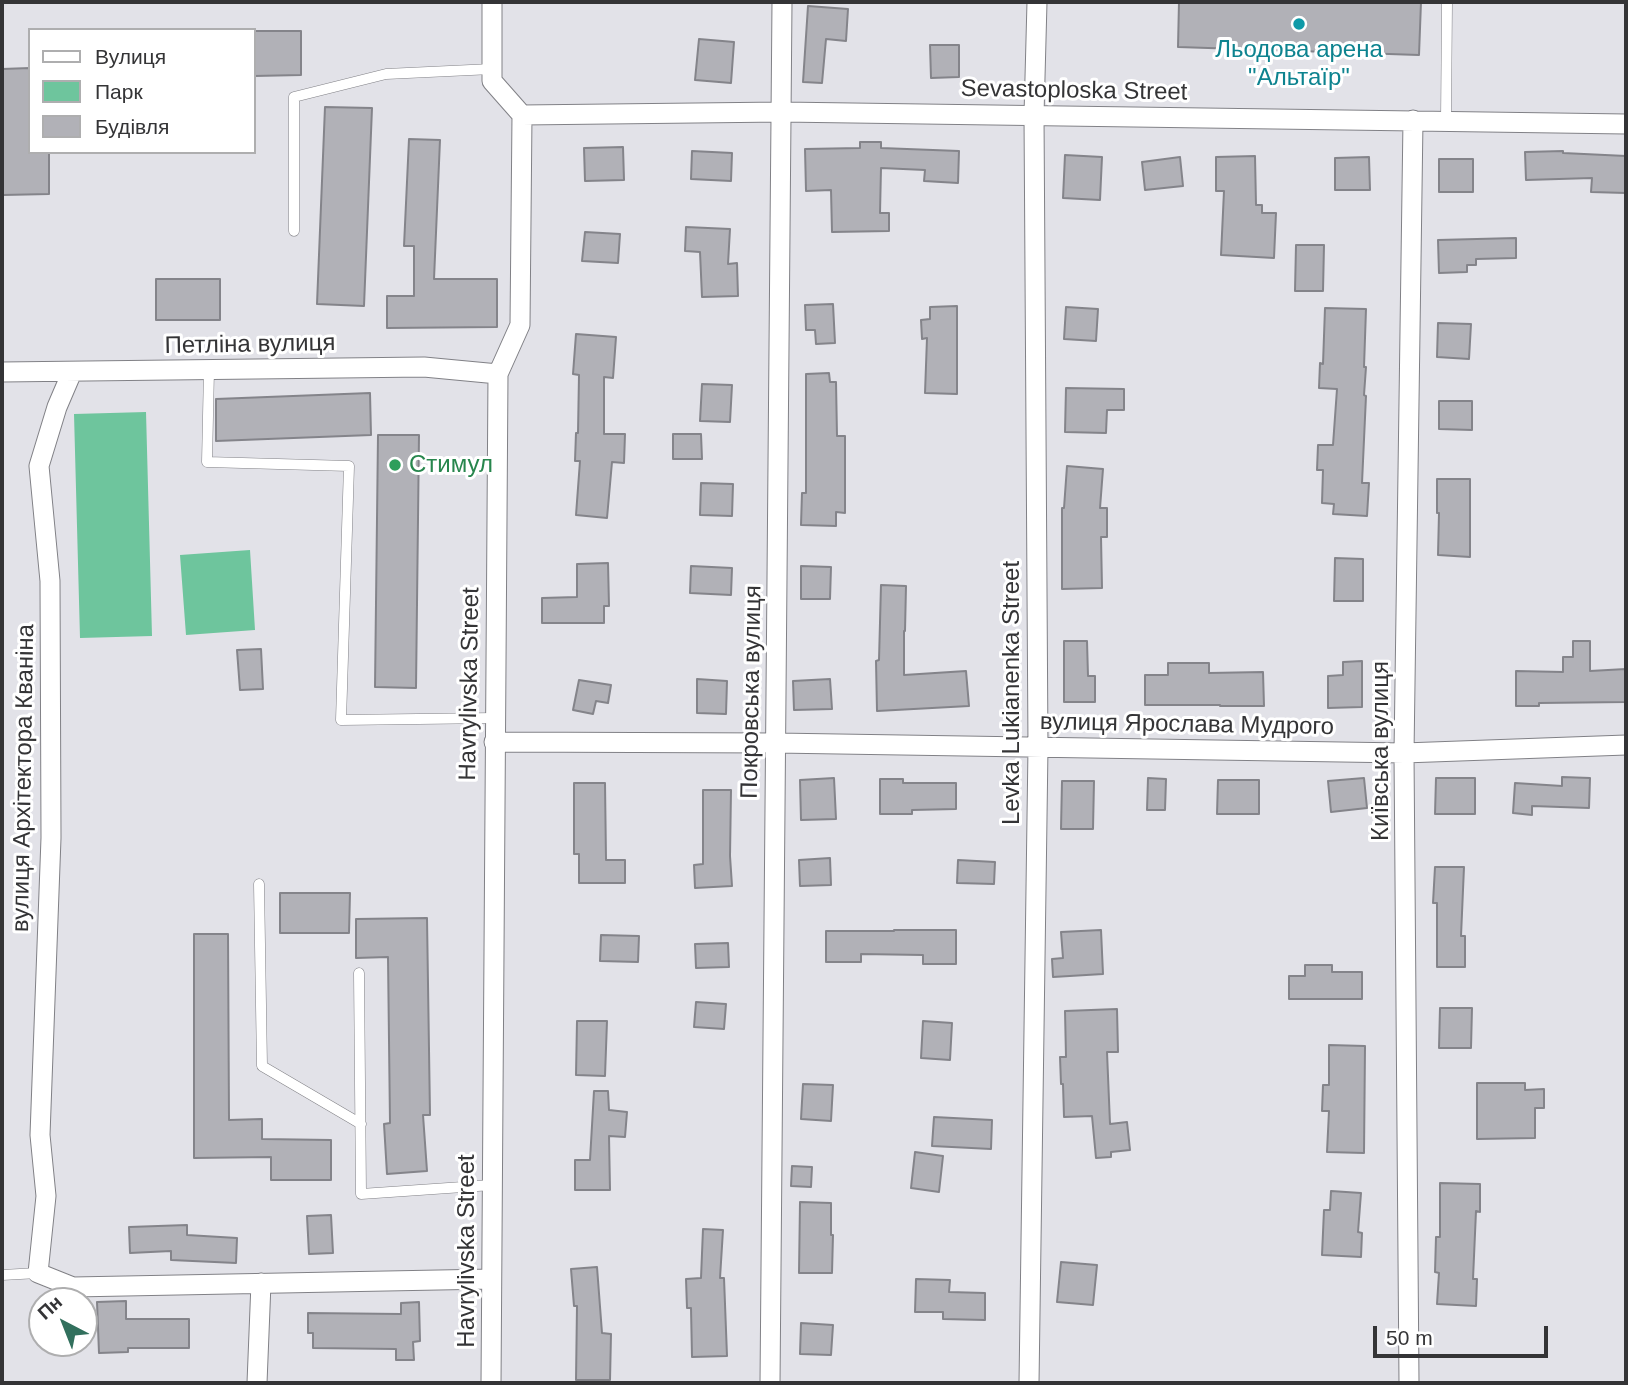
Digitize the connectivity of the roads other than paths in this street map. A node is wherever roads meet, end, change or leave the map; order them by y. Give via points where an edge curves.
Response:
1 (492, 2) edge
2 (782, 2) edge
3 (1037, 2) edge
4 (1447, 2) edge
5 (492, 69) junction
6 (782, 112) junction
7 (522, 115) junction
8 (1034, 115) junction
9 (1413, 120) junction
10 (1446, 121) junction
11 (1626, 124) edge
12 (293, 231) dead end
13 (209, 370) junction
14 (2, 372) edge
15 (72, 372) junction
16 (498, 374) junction
17 (495, 718) junction
18 (494, 742) junction
19 (776, 743) junction
20 (1626, 745) edge
21 (1038, 747) junction
22 (1404, 753) junction
23 (259, 884) dead end
24 (359, 973) dead end
25 (361, 1124) junction
26 (492, 1185) junction
27 (38, 1273) junction
28 (2, 1275) edge
29 (491, 1279) junction
30 (261, 1283) junction
31 (257, 1383) edge
32 (491, 1383) edge
33 (770, 1383) edge
34 (1029, 1383) edge
35 (1409, 1383) edge

1 - 5 street
2 - 6 street, Покровська вулиця
3 - 8 street, Levka Lukianenka Street
4 - 10 lane
5 - 7 street via 492,81
5 - 12 lane via 386,74 294,97
6 - 7 street, Sevastoploska Street
6 - 8 street, Sevastoploska Street
6 - 19 street, Покровська вулиця
7 - 16 street, Havrylivska Street via 520,325
8 - 9 street, Sevastoploska Street
8 - 21 street, Levka Lukianenka Street
9 - 10 street, Sevastoploska Street
9 - 22 street, Київська вулиця
10 - 11 street, Sevastoploska Street
13 - 15 street, Петліна вулиця
13 - 16 street, Петліна вулиця via 424,366
13 - 17 lane via 207,462 349,466 341,720
14 - 15 street, Петліна вулиця
15 - 27 street, вулиця Архітектора Кваніна via 39,466 50,581 51,838 40,1135 46,1196
16 - 17 street, Havrylivska Street
17 - 18 street, Havrylivska Street
18 - 19 street, вулиця Ярослава Мудрого
18 - 26 street, Havrylivska Street
19 - 21 street, вулиця Ярослава Мудрого
19 - 33 street, Покровська вулиця
20 - 22 street, вулиця Ярослава Мудрого
21 - 22 street, вулиця Ярослава Мудрого
21 - 34 street, Levka Lukianenka Street
22 - 35 street, Київська вулиця
23 - 25 lane via 262,1066
24 - 25 lane
25 - 26 lane via 361,1194
26 - 29 street, Havrylivska Street
27 - 28 lane
27 - 30 street via 73,1287
29 - 30 street
29 - 32 street, Havrylivska Street
30 - 31 street

